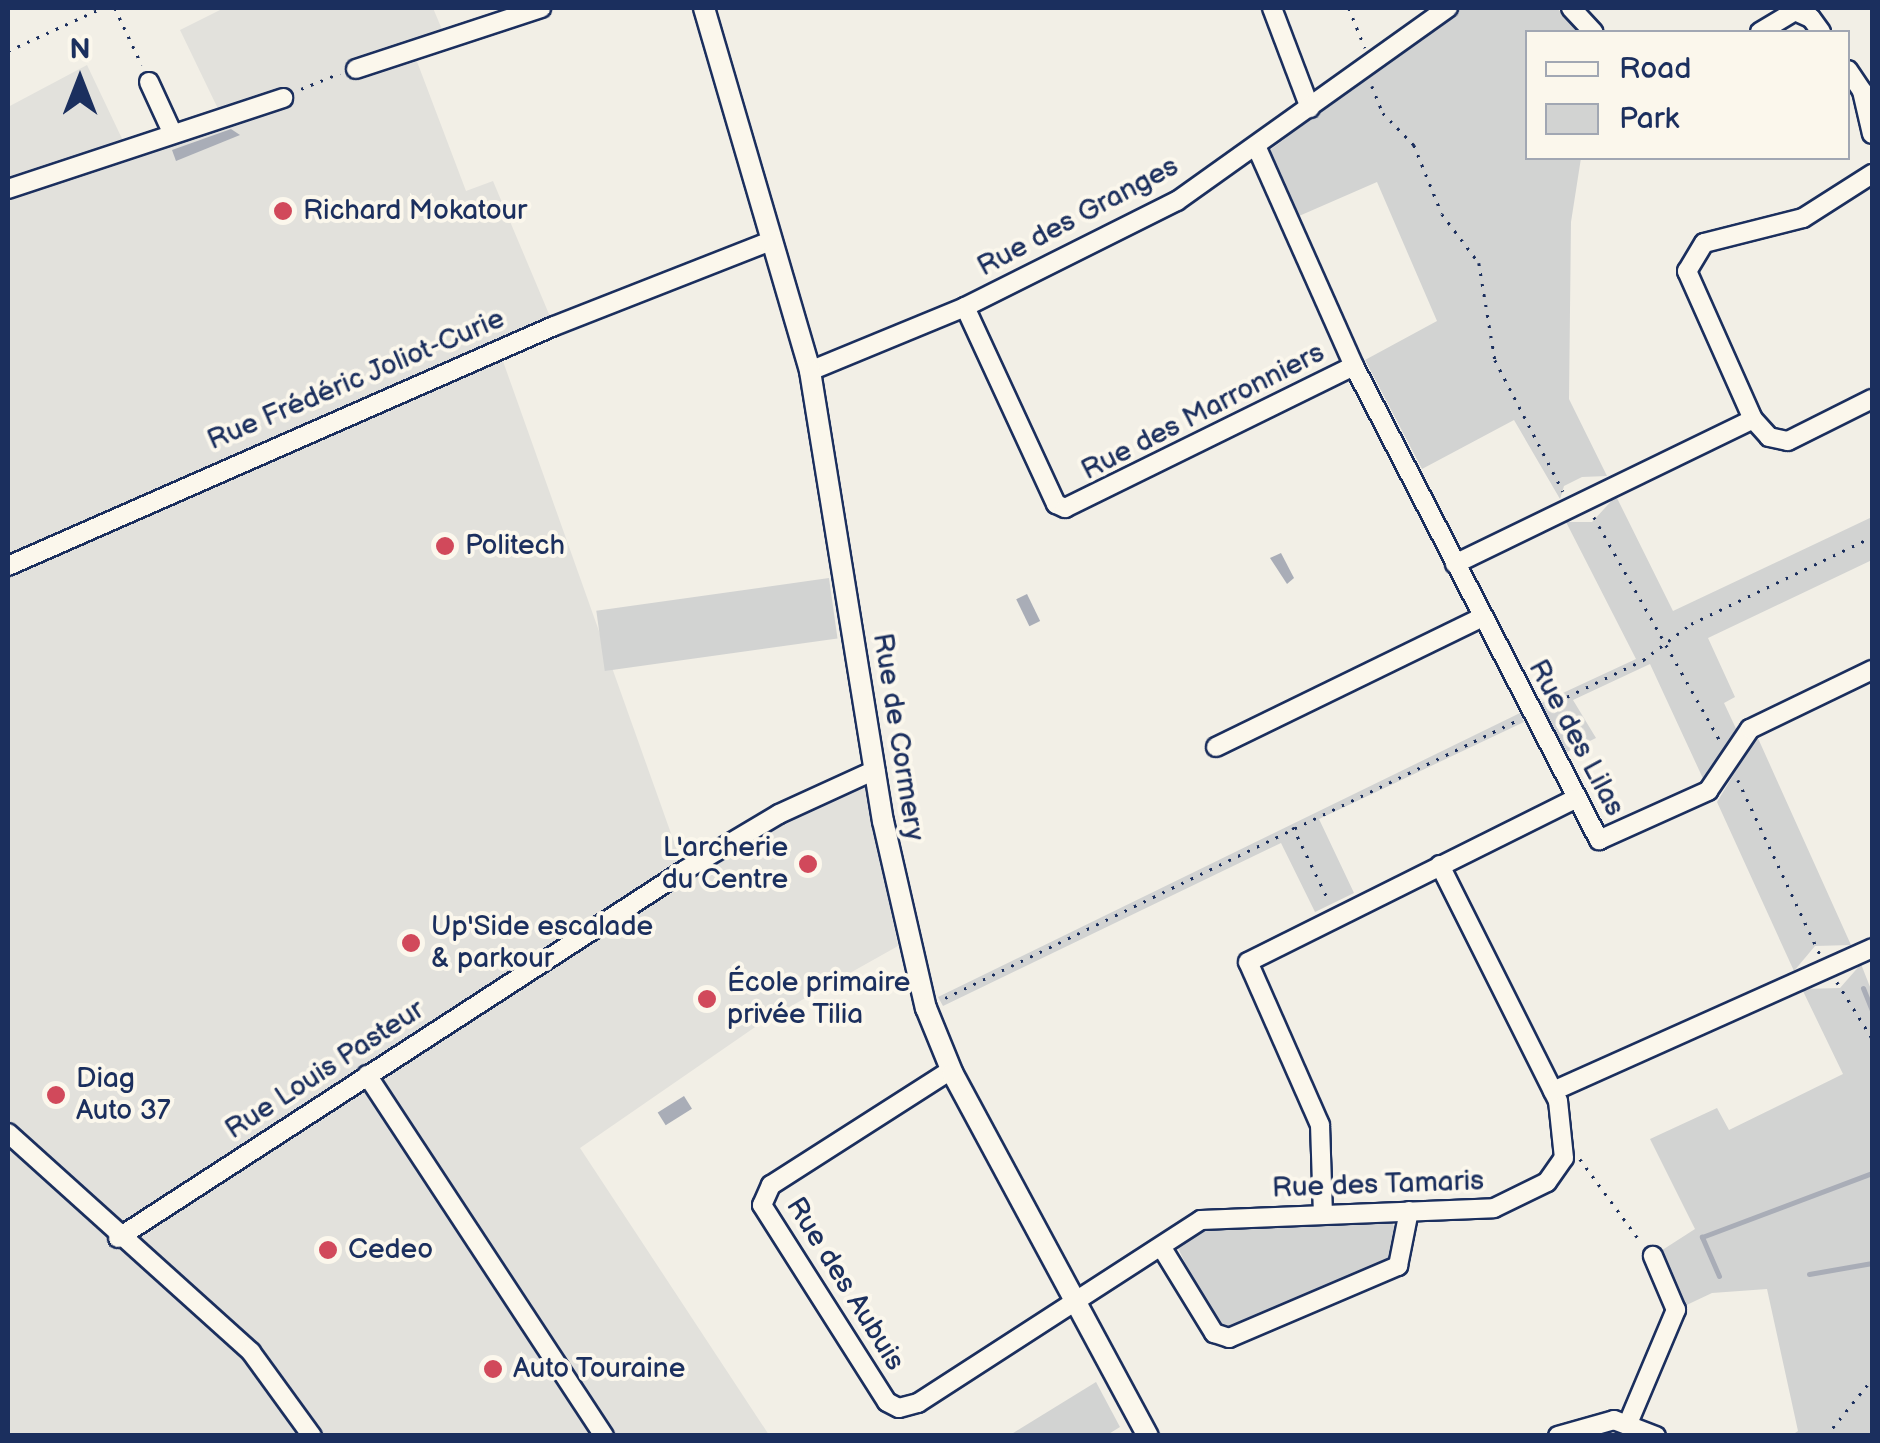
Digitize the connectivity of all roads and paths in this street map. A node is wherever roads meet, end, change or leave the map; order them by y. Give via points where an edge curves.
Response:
1 (102, 8) edge
2 (115, 8) edge
3 (540, 8) edge
4 (704, 8) edge
5 (1272, 8) edge
6 (1349, 8) edge
7 (1448, 8) edge
8 (1571, 8) edge
9 (1591, 30) edge
10 (1763, 30) edge
11 (1820, 30) edge
12 (8, 51) edge
13 (1376, 61) junction
14 (356, 68) joint
15 (1850, 73) edge
16 (149, 82) joint
17 (283, 98) joint
18 (1310, 108) junction
19 (172, 132) junction
20 (1872, 134) edge
21 (1257, 148) junction
22 (1872, 174) edge
23 (8, 190) edge
24 (771, 240) junction
25 (966, 306) junction
26 (1354, 366) junction
27 (810, 371) junction
28 (1872, 399) edge
29 (1753, 418) junction
30 (1584, 501) junction
31 (1872, 537) edge
32 (1455, 564) junction
33 (8, 566) edge
34 (1482, 618) junction
35 (1872, 670) edge
36 (1531, 714) junction
37 (1216, 746) dead end
38 (875, 770) junction
39 (1575, 799) junction
40 (1292, 826) junction
41 (1440, 864) junction
42 (1335, 914) junction
43 (1872, 948) edge
44 (926, 1008) junction
45 (950, 1070) junction
46 (367, 1075) junction
47 (1553, 1091) junction
48 (8, 1133) edge
49 (1566, 1142) junction
50 (1409, 1211) junction
51 (1323, 1214) junction
52 (118, 1238) junction
53 (1162, 1248) junction
54 (1653, 1256) joint
55 (1079, 1301) junction
56 (1872, 1379) edge
57 (1629, 1422) junction
58 (312, 1436) edge
59 (604, 1436) edge
60 (1148, 1436) edge
61 (1558, 1436) edge
62 (1656, 1436) edge
63 (1826, 1436) edge

1 - 12 path
2 - 16 path
3 - 14 street
4 - 24 main road, Rue de Cormery
5 - 18 street
6 - 13 path
7 - 13 street, Rue des Granges
8 - 9 street
10 - 11 street via 1795,11
13 - 18 street, Rue des Granges
13 - 30 path via 1372,89 1383,114 1414,145 1442,214 1479,263 1504,381 1561,490
14 - 17 path
15 - 20 street via 1862,91
16 - 19 street
17 - 19 street
18 - 21 street, Rue des Granges
19 - 23 street
21 - 25 street, Rue des Granges via 1130,228
21 - 26 street, Rue des Marronniers
22 - 29 street via 1803,218 1704,243 1688,261 1690,282
24 - 27 main road, Rue de Cormery
24 - 33 street, Rue Frédéric Joliot-Curie via 300,434
25 - 26 street, Rue des Marronniers via 1056,504 1065,508
25 - 27 street, Rue des Granges
26 - 32 street, Rue des Lilas
27 - 38 main road, Rue de Cormery
28 - 29 street via 1788,440 1769,437
29 - 30 street
30 - 32 street
31 - 36 path via 1691,624 1643,660
32 - 34 street, Rue des Lilas
34 - 36 street, Rue des Lilas
34 - 37 street
35 - 39 street, Rue des Lilas via 1750,728 1708,791 1613,839 1599,840
36 - 39 street, Rue des Lilas
36 - 40 path
38 - 44 main road, Rue de Cormery
38 - 46 street, Rue Louis Pasteur via 716,851
39 - 41 street
40 - 42 path
40 - 44 path
41 - 42 street
41 - 47 street
42 - 51 street via 1248,962 1320,1125
43 - 47 street
44 - 45 main road, Rue de Cormery
45 - 55 main road, Rue de Cormery
45 - 55 street, Rue des Aubuis via 771,1185 764,1195 766,1217 886,1402 899,1408 918,1403
46 - 52 street, Rue Louis Pasteur
46 - 59 street
47 - 49 street
48 - 52 street
49 - 50 street, Rue des Tamaris via 1557,1170 1523,1199 1494,1208
49 - 54 path
50 - 51 street, Rue des Tamaris
50 - 53 street via 1398,1266 1230,1338 1214,1333
51 - 53 street, Rue des Tamaris via 1202,1220
52 - 58 street via 251,1352
53 - 55 street, Rue des Tamaris
54 - 57 street via 1676,1310
55 - 60 main road, Rue de Cormery
56 - 63 path
57 - 61 street via 1594,1422
57 - 62 street

